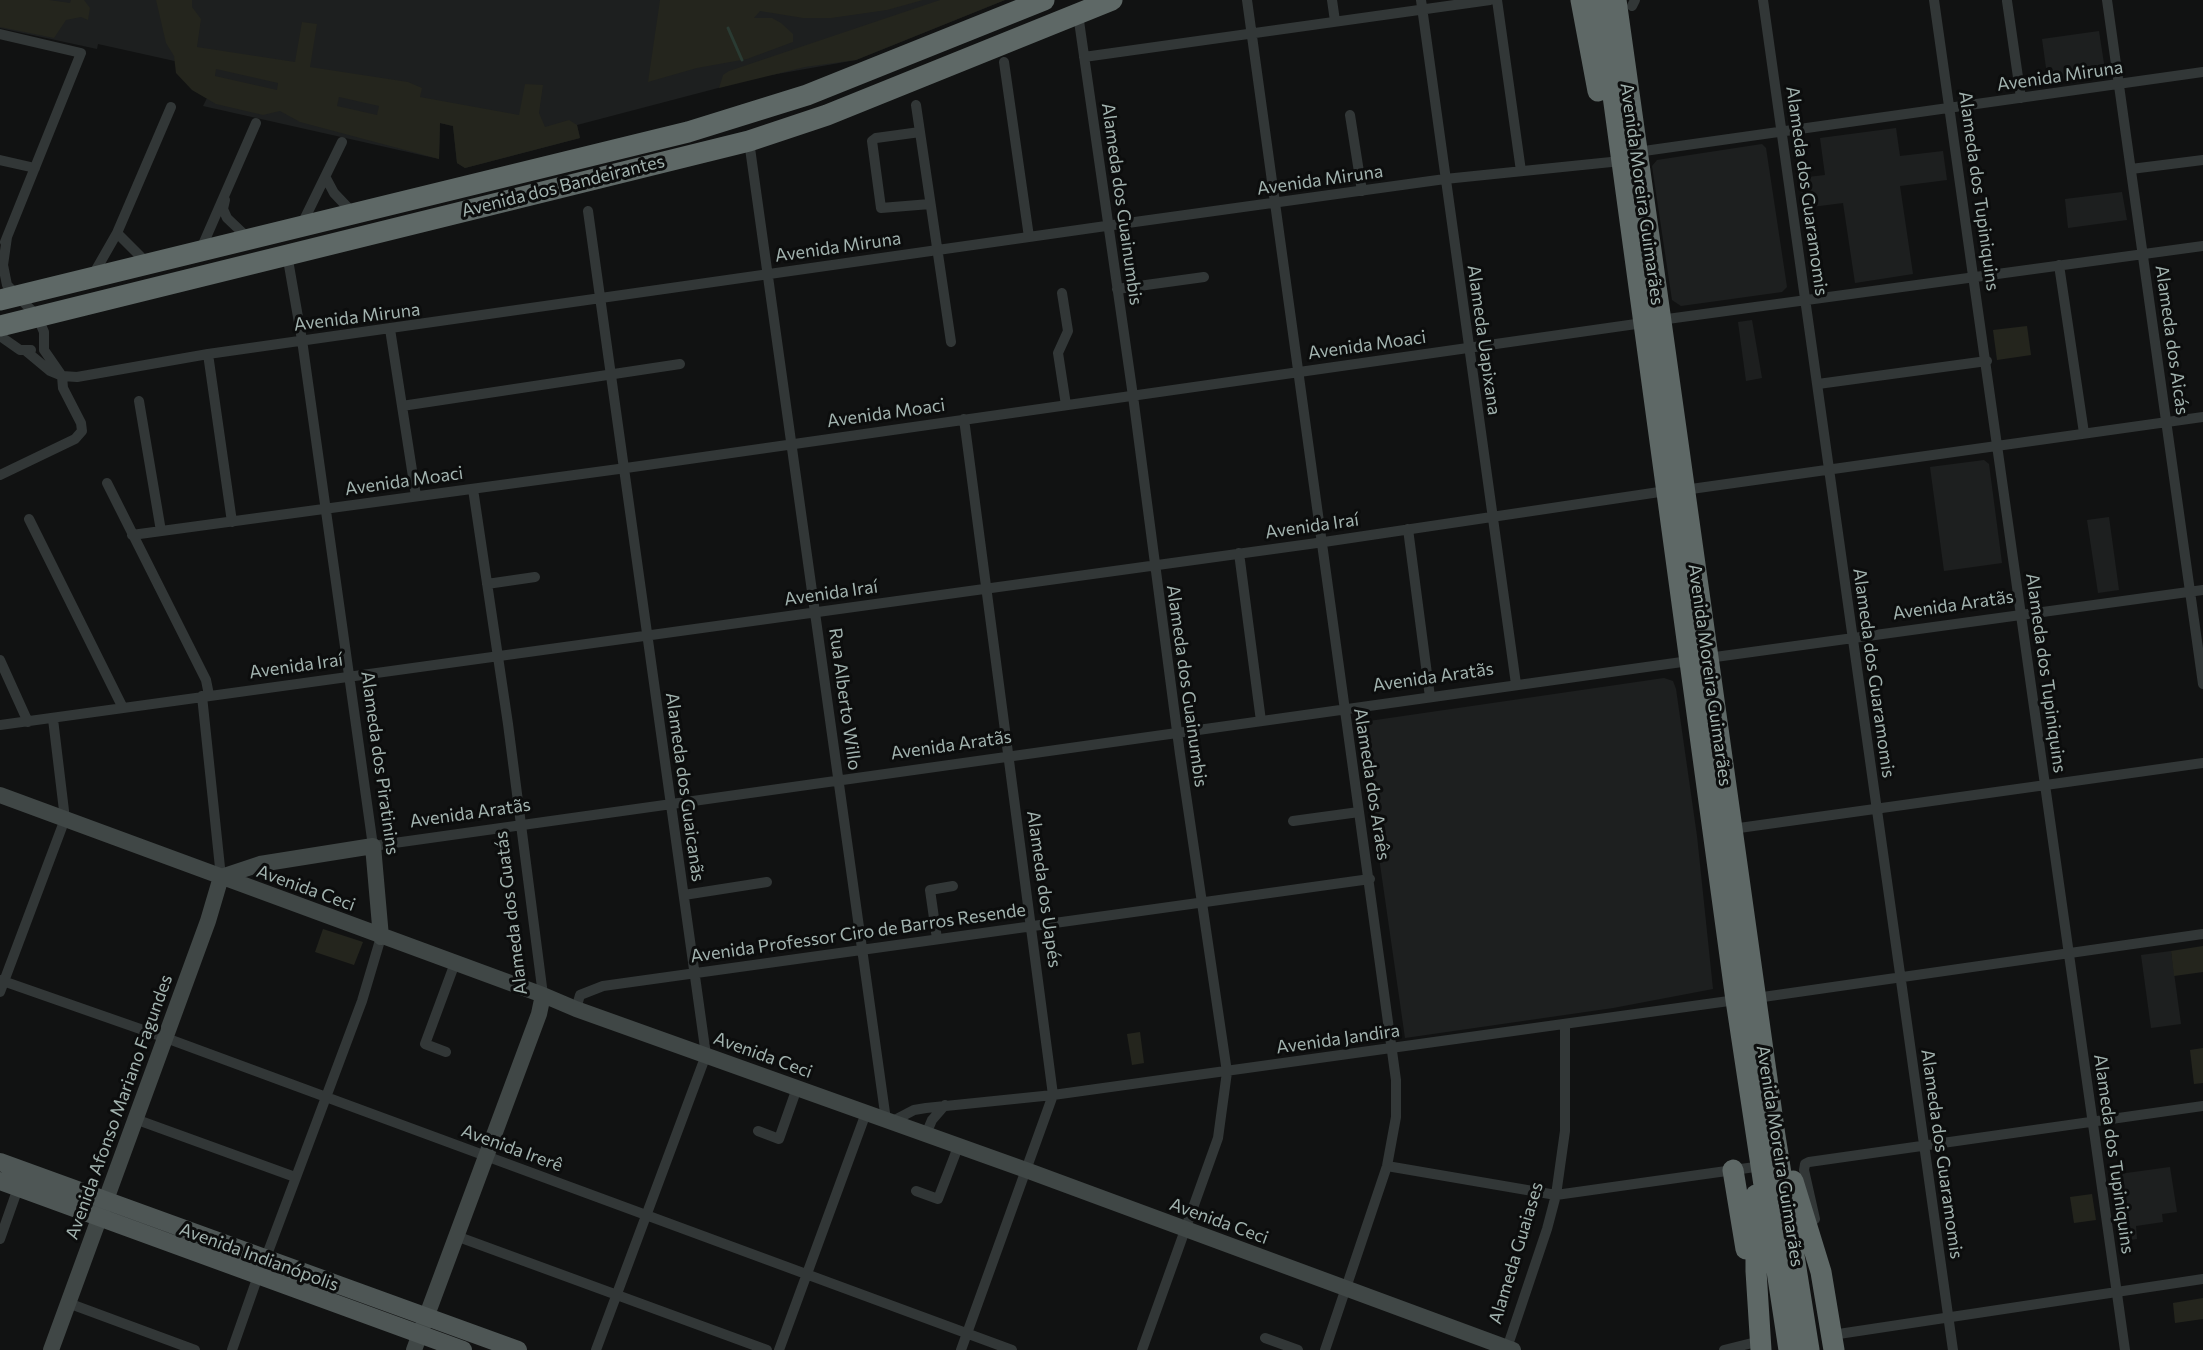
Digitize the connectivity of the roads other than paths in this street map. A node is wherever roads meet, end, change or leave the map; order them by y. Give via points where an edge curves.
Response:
1 (1044, 0) edge
2 (1112, 0) edge
3 (1247, 0) edge
4 (1332, 0) edge
5 (1490, 0) edge
6 (1497, 0) edge
7 (1581, 0) edge
8 (1600, 0) edge
9 (1763, 0) edge
10 (1934, 0) edge
11 (2107, 0) edge
12 (1629, 1) edge
13 (2007, 1) edge
14 (1421, 4) edge
15 (1078, 14) junction
16 (1335, 21) junction
17 (1252, 33) junction
18 (0, 34) edge
19 (1084, 57) junction
20 (1004, 62) dead end
21 (2203, 72) edge
22 (2119, 84) junction
23 (2021, 98) junction
24 (916, 105) dead end
25 (171, 107) dead end
26 (1951, 108) junction
27 (1350, 115) dead end
28 (256, 123) dead end
29 (920, 132) junction
30 (1781, 132) junction
31 (749, 141) junction
32 (342, 142) dead end
33 (1628, 146) junction
34 (0, 160) edge
35 (2203, 160) edge
36 (35, 168) junction
37 (2131, 169) junction
38 (1521, 171) junction
39 (326, 178) junction
40 (1445, 179) junction
41 (1362, 191) junction
42 (226, 194) junction
43 (1274, 203) junction
44 (930, 204) junction
45 (588, 211) dead end
46 (352, 212) junction
47 (302, 224) junction
48 (1106, 226) junction
49 (117, 233) junction
50 (7, 237) junction
51 (1029, 237) junction
52 (248, 238) junction
53 (2203, 246) edge
54 (201, 249) junction
55 (0, 250) edge
56 (937, 250) junction
57 (286, 254) junction
58 (2144, 255) junction
59 (146, 262) junction
60 (2059, 265) junction
61 (769, 273) junction
62 (93, 276) junction
63 (1204, 277) dead end
64 (1974, 277) junction
65 (1118, 289) junction
66 (1062, 293) dead end
67 (8, 298) edge
68 (602, 299) junction
69 (1806, 300) junction
70 (37, 316) junction
71 (1652, 321) junction
72 (0, 326) edge
73 (390, 329) junction
74 (0, 336) edge
75 (302, 340) junction
76 (43, 342) junction
77 (951, 342) dead end
78 (1469, 348) junction
79 (26, 351) junction
80 (208, 354) junction
81 (1987, 361) junction
82 (680, 364) dead end
83 (1299, 372) junction
84 (610, 374) junction
85 (62, 376) junction
86 (1818, 384) junction
87 (1133, 396) junction
88 (139, 400) dead end
89 (1066, 405) junction
90 (402, 406) junction
91 (2203, 417) edge
92 (964, 419) junction
93 (2166, 423) junction
94 (2084, 433) junction
95 (793, 443) junction
96 (1999, 446) junction
97 (626, 468) junction
98 (1829, 469) junction
99 (0, 475) edge
100 (107, 483) dead end
101 (473, 489) junction
102 (1675, 490) junction
103 (416, 496) junction
104 (325, 509) junction
105 (1492, 516) junction
106 (29, 519) dead end
107 (232, 522) junction
108 (1408, 529) junction
109 (161, 531) junction
110 (132, 535) junction
111 (1324, 542) junction
112 (1239, 553) junction
113 (1154, 564) junction
114 (536, 577) dead end
115 (487, 585) junction
116 (986, 587) junction
117 (2203, 590) edge
118 (2190, 592) junction
119 (817, 612) junction
120 (2021, 615) junction
121 (648, 635) junction
122 (1854, 639) junction
123 (497, 657) junction
124 (0, 660) edge
125 (1699, 660) junction
126 (348, 676) junction
127 (1516, 684) junction
128 (2203, 684) edge
129 (206, 696) junction
130 (1431, 697) junction
131 (123, 708) junction
132 (1344, 709) junction
133 (53, 719) junction
134 (1261, 721) junction
135 (28, 722) junction
136 (0, 724) edge
137 (1177, 734) junction
138 (1009, 757) junction
139 (2203, 762) edge
140 (840, 781) junction
141 (2044, 785) junction
142 (0, 795) edge
143 (671, 804) junction
144 (1876, 808) junction
145 (1359, 812) junction
146 (65, 819) junction
147 (1293, 821) dead end
148 (521, 825) junction
149 (1732, 829) junction
150 (373, 846) junction
151 (221, 877) junction
152 (1370, 879) junction
153 (767, 882) dead end
154 (953, 886) dead end
155 (684, 896) junction
156 (1201, 904) junction
157 (1032, 926) junction
158 (2203, 934) edge
159 (381, 937) junction
160 (937, 939) junction
161 (864, 949) junction
162 (2068, 953) junction
163 (454, 963) junction
164 (694, 972) junction
165 (1900, 978) junction
166 (1, 985) edge
167 (543, 995) junction
168 (1746, 999) junction
169 (576, 1009) junction
170 (1565, 1024) junction
171 (166, 1038) junction
172 (1393, 1047) junction
173 (446, 1052) dead end
174 (706, 1055) junction
175 (1227, 1072) junction
176 (797, 1088) junction
177 (1053, 1095) junction
178 (326, 1098) junction
179 (945, 1105) junction
180 (2203, 1106) edge
181 (866, 1113) junction
182 (135, 1119) junction
183 (888, 1121) junction
184 (2093, 1122) junction
185 (758, 1131) dead end
186 (926, 1134) junction
187 (1775, 1136) junction
188 (1925, 1146) junction
189 (958, 1147) junction
190 (486, 1157) junction
191 (0, 1162) edge
192 (1388, 1166) junction
193 (1762, 1167) junction
194 (1026, 1170) junction
195 (1733, 1170) junction
196 (295, 1177) junction
197 (0, 1181) edge
198 (18, 1188) junction
199 (916, 1191) dead end
200 (1556, 1195) junction
201 (101, 1209) junction
202 (645, 1215) junction
203 (1187, 1230) junction
204 (456, 1236) junction
205 (0, 1239) edge
206 (262, 1268) junction
207 (1756, 1270) junction
208 (1821, 1272) junction
209 (807, 1276) junction
210 (2203, 1280) edge
211 (1347, 1289) junction
212 (2116, 1291) junction
213 (616, 1295) junction
214 (68, 1303) junction
215 (426, 1316) junction
216 (1948, 1317) junction
217 (967, 1334) junction
218 (1265, 1338) dead end
219 (417, 1342) edge
220 (1833, 1342) edge
221 (1761, 1346) edge
222 (1509, 1349) edge
223 (51, 1350) edge
224 (195, 1350) edge
225 (232, 1350) edge
226 (463, 1350) edge
227 (518, 1350) edge
228 (596, 1350) edge
229 (766, 1350) edge
230 (779, 1350) edge
231 (961, 1350) edge
232 (1012, 1350) edge
233 (1142, 1350) edge
234 (1298, 1350) edge
235 (1325, 1350) edge
236 (1724, 1350) edge
237 (1789, 1350) edge
238 (1809, 1350) edge
239 (1953, 1350) edge
240 (2125, 1350) edge

1 - 46 highway, Avenida dos Bandeirantes via 776,106 688,132
2 - 15 highway, Avenida dos Bandeirantes
3 - 17 street, Alameda dos Araês
4 - 16 street
5 - 14 street
6 - 38 street
7 - 33 highway via 1606,119
8 - 33 highway, Avenida Moreira Guimarães
9 - 30 street, Alameda dos Guaramomis
10 - 26 street, Alameda dos Tupiniquins
11 - 22 street, Alameda dos Aicás
12 - 33 highway, Avenida Moreira Guimarães
13 - 23 street
14 - 16 street
14 - 40 street, Alameda Uapixana
15 - 19 street, Alameda dos Guainumbis
15 - 31 highway, Avenida dos Bandeirantes via 827,115
16 - 17 street
17 - 19 street
17 - 43 street, Alameda dos Araês
18 - 36 street via 81,53
19 - 48 street, Alameda dos Guainumbis
20 - 51 street
21 - 22 street, Avenida Miruna
22 - 23 street, Avenida Miruna
22 - 37 street, Alameda dos Aicás
23 - 26 street, Avenida Miruna
24 - 29 street
25 - 49 street
26 - 30 street, Avenida Miruna
26 - 64 street, Alameda dos Tupiniquins
27 - 41 street
28 - 42 street
29 - 44 street
29 - 44 street via 876,138 871,143 881,208
30 - 33 street, Avenida Miruna
30 - 69 street, Alameda dos Guaramomis
31 - 57 highway, Avenida dos Bandeirantes
31 - 61 street, Rua Alberto Willo
32 - 39 street
33 - 38 street, Avenida Miruna
33 - 71 highway, Avenida Moreira Guimarães
34 - 36 street
35 - 37 street
36 - 50 street
37 - 58 street, Alameda dos Aicás
38 - 40 street, Avenida Miruna
39 - 46 street
39 - 47 street
40 - 41 street, Avenida Miruna
40 - 78 street, Alameda Uapixana
41 - 43 street, Avenida Miruna
42 - 52 street via 223,209 227,218
42 - 54 street
43 - 48 street, Avenida Miruna
43 - 83 street, Alameda dos Araês
44 - 56 street
45 - 68 street, Alameda dos Guaicanãs
46 - 47 highway, Avenida dos Bandeirantes
47 - 52 highway, Avenida dos Bandeirantes
48 - 51 street, Avenida Miruna
48 - 65 street, Alameda dos Guainumbis
49 - 59 street
49 - 62 street
50 - 55 street
50 - 67 street via 4,276
51 - 56 street, Avenida Miruna
52 - 54 highway, Avenida dos Bandeirantes
53 - 58 street, Avenida Moaci
54 - 59 highway, Avenida dos Bandeirantes
56 - 61 street, Avenida Miruna
56 - 77 street
57 - 70 highway, Avenida dos Bandeirantes
57 - 75 street, Alameda dos Piratinins
58 - 60 street, Avenida Moaci
58 - 93 street, Alameda dos Aicás
59 - 62 highway, Avenida dos Bandeirantes
60 - 64 street, Avenida Moaci
60 - 94 street
61 - 68 street, Avenida Miruna
61 - 95 street, Rua Alberto Willo
62 - 67 highway, Avenida dos Bandeirantes
63 - 65 street
64 - 69 street, Avenida Moaci
64 - 81 street, Alameda dos Tupiniquins
65 - 87 street, Alameda dos Guainumbis
66 - 89 street via 1068,331 1058,353
67 - 70 street
68 - 73 street, Avenida Miruna
68 - 84 street, Alameda dos Guaicanãs
69 - 71 street, Avenida Moaci
69 - 86 street, Alameda dos Guaramomis
70 - 72 highway, Avenida dos Bandeirantes
70 - 76 street via 44,332
71 - 78 street, Avenida Moaci
71 - 102 highway, Avenida Moreira Guimarães
73 - 75 street, Avenida Miruna
73 - 90 street
74 - 79 street
75 - 80 street, Avenida Miruna
75 - 104 street, Alameda dos Piratinins
76 - 79 street
76 - 85 street via 46,356
78 - 83 street, Avenida Moaci
78 - 105 street, Alameda Uapixana
79 - 85 street
80 - 85 street, Avenida Miruna via 77,377
80 - 107 street
81 - 86 street
81 - 96 street, Alameda dos Tupiniquins
82 - 84 street
83 - 87 street, Avenida Moaci
83 - 111 street, Alameda dos Araês
84 - 90 street
84 - 97 street, Alameda dos Guaicanãs
85 - 99 street via 68,399 81,423 79,435
86 - 98 street, Alameda dos Guaramomis
87 - 89 street, Avenida Moaci
87 - 113 street, Alameda dos Guainumbis
88 - 109 street
89 - 92 street, Avenida Moaci
90 - 103 street
91 - 93 street, Avenida Iraí
92 - 95 street, Avenida Moaci
92 - 116 street, Alameda dos Uapés
93 - 94 street, Avenida Iraí
93 - 118 street, Alameda dos Aicás
94 - 96 street, Avenida Iraí
95 - 97 street, Avenida Moaci
95 - 119 street, Rua Alberto Willo
96 - 98 street, Avenida Iraí
96 - 120 street, Alameda dos Tupiniquins
97 - 101 street, Avenida Moaci
97 - 121 street, Alameda dos Guaicanãs
98 - 102 street, Avenida Iraí
98 - 122 street, Alameda dos Guaramomis
100 - 110 street
101 - 103 street, Avenida Moaci
101 - 115 street, Alameda dos Guatás
102 - 105 street, Avenida Iraí
102 - 125 highway, Avenida Moreira Guimarães
103 - 104 street, Avenida Moaci
104 - 107 street, Avenida Moaci
104 - 126 street, Alameda dos Piratinins
105 - 108 street, Avenida Iraí
105 - 127 street, Alameda Uapixana
106 - 131 street
107 - 109 street, Avenida Moaci
108 - 111 street, Avenida Iraí
108 - 130 street
109 - 110 street, Avenida Moaci
110 - 129 street via 206,680
111 - 112 street, Avenida Iraí
111 - 132 street, Alameda dos Araês
112 - 113 street, Avenida Iraí
112 - 134 street
113 - 116 street, Avenida Iraí
113 - 137 street, Alameda dos Guainumbis
114 - 115 street
115 - 123 street, Alameda dos Guatás
116 - 119 street, Avenida Iraí
116 - 138 street, Alameda dos Uapés
117 - 118 street, Avenida Aratãs
118 - 120 street, Avenida Aratãs
118 - 128 street, Alameda dos Aicás
119 - 121 street, Avenida Iraí
119 - 140 street, Rua Alberto Willo
120 - 122 street, Avenida Aratãs
120 - 141 street, Alameda dos Tupiniquins
121 - 123 street, Avenida Iraí
121 - 143 street, Alameda dos Guaicanãs
122 - 125 street, Avenida Aratãs
122 - 144 street, Alameda dos Guaramomis
123 - 126 street, Avenida Iraí
123 - 148 street, Alameda dos Guatás
124 - 135 street
125 - 127 street, Avenida Aratãs
125 - 149 highway, Avenida Moreira Guimarães
125 - 168 highway, Avenida Moreira Guimarães
126 - 129 street, Avenida Iraí
126 - 150 street, Alameda dos Piratinins
127 - 130 street, Avenida Aratãs
129 - 131 street, Avenida Iraí
129 - 151 street
130 - 132 street, Avenida Aratãs
131 - 133 street, Avenida Iraí
132 - 134 street, Avenida Aratãs
132 - 145 street, Alameda dos Araês
133 - 135 street, Avenida Iraí
133 - 146 street
134 - 137 street, Avenida Aratãs
135 - 136 street, Avenida Iraí
137 - 138 street, Avenida Aratãs
137 - 156 street, Alameda dos Guainumbis
138 - 140 street, Avenida Aratãs
138 - 157 street, Alameda dos Uapés
139 - 141 street
140 - 143 street, Avenida Aratãs
140 - 161 street, Rua Alberto Willo
141 - 144 street
141 - 162 street, Alameda dos Tupiniquins
142 - 146 street, Avenida Ceci
143 - 148 street, Avenida Aratãs
143 - 155 street, Alameda dos Guaicanãs
144 - 149 street
144 - 165 street, Alameda dos Guaramomis
145 - 147 street
145 - 152 street, Alameda dos Araês
146 - 151 street, Avenida Ceci
146 - 166 street
148 - 150 street, Avenida Aratãs
148 - 167 street, Alameda dos Guatás
149 - 168 highway, Avenida Moreira Guimarães
150 - 151 street, Avenida Aratãs via 260,864
150 - 159 street, Alameda dos Piratinins
151 - 159 street, Avenida Ceci
151 - 171 street, Avenida Afonso Mariano Fagundes
152 - 156 street, Avenida Professor Ciro de Barros Resende
152 - 172 street, Alameda dos Araês
153 - 155 street
154 - 160 street via 930,890
155 - 164 street, Alameda dos Guaicanãs
156 - 157 street, Avenida Professor Ciro de Barros Resende
156 - 175 street, Alameda dos Guainumbis
157 - 160 street, Avenida Professor Ciro de Barros Resende
157 - 177 street, Alameda dos Uapés
158 - 162 street, Avenida Jandira
159 - 163 street, Avenida Ceci
159 - 178 street, Alameda dos Piratinins
160 - 161 street, Avenida Professor Ciro de Barros Resende
161 - 164 street, Avenida Professor Ciro de Barros Resende
161 - 183 street, Rua Alberto Willo
162 - 165 street, Avenida Jandira
162 - 184 street, Alameda dos Tupiniquins
163 - 167 street, Avenida Ceci
163 - 173 street via 425,1044
164 - 169 street, Avenida Professor Ciro de Barros Resende via 586,991
164 - 174 street, Alameda dos Guaicanãs
165 - 168 street, Avenida Jandira
165 - 188 street, Alameda dos Guaramomis
166 - 171 street, Avenida Irerê
167 - 169 street, Avenida Ceci
167 - 190 street, Alameda dos Guatás
168 - 170 street, Avenida Jandira
168 - 187 highway, Avenida Moreira Guimarães
168 - 193 highway, Avenida Moreira Guimarães
169 - 174 street, Avenida Ceci
170 - 172 street, Avenida Jandira
170 - 200 street, Alameda Guaiases via 1565,1131
171 - 178 street, Avenida Irerê
171 - 182 street, Avenida Afonso Mariano Fagundes
172 - 175 street, Avenida Jandira
172 - 192 street, Alameda dos Araês via 1396,1118
174 - 176 street, Avenida Ceci
174 - 202 street, Alameda dos Guaicanãs
175 - 177 street, Avenida Jandira
175 - 203 street, Alameda dos Guainumbis via 1218,1138
176 - 181 street, Avenida Ceci
176 - 185 street via 778,1139
177 - 179 street, Avenida Jandira
177 - 194 street, Alameda dos Uapés
178 - 190 street, Avenida Irerê
178 - 196 street, Alameda dos Piratinins
179 - 183 street, Avenida Jandira via 914,1110
179 - 186 street
180 - 184 street
181 - 183 street, Avenida Ceci
181 - 209 street
182 - 196 street
182 - 201 street, Avenida Afonso Mariano Fagundes
183 - 186 street, Avenida Ceci
184 - 188 street
184 - 212 street, Alameda dos Tupiniquins
186 - 189 street, Avenida Ceci
187 - 208 highway via 1788,1165
187 - 238 highway, Avenida Moreira Guimarães
188 - 208 street, Avenida Moreira Guimarães via 1805,1164 1824,1264
188 - 216 street, Alameda dos Guaramomis
189 - 194 street, Avenida Ceci
189 - 199 street via 938,1198
190 - 202 street, Avenida Irerê
190 - 204 street, Alameda dos Guatás
191 - 201 main road, Avenida Indianópolis
192 - 200 street
192 - 211 street, Alameda dos Araês
193 - 195 street
193 - 207 highway, Avenida Moreira Guimarães via 1756,1198
193 - 237 highway, Avenida Moreira Guimarães
194 - 203 street, Avenida Ceci
194 - 217 street, Alameda dos Uapés
195 - 200 street
195 - 207 highway via 1743,1238
196 - 206 street, Alameda dos Piratinins
197 - 198 main road, Avenida Indianópolis
198 - 201 main road, Avenida Indianópolis
198 - 205 street
200 - 222 street, Alameda Guaiases
201 - 206 main road, Avenida Indianópolis
201 - 214 street, Avenida Afonso Mariano Fagundes
202 - 209 street, Avenida Irerê
202 - 213 street, Alameda dos Guaicanãs
203 - 211 street, Avenida Ceci
203 - 233 street, Alameda dos Guainumbis
204 - 213 street
204 - 215 street, Alameda dos Guatás
206 - 215 main road, Avenida Indianópolis
206 - 219 main road, Avenida Indianópolis
206 - 225 street, Alameda dos Piratinins
207 - 221 highway, Avenida Moreira Guimarães
208 - 220 highway
209 - 217 street, Avenida Irerê
209 - 230 street
210 - 212 street
211 - 222 street, Avenida Ceci
211 - 235 street, Alameda dos Araês
212 - 216 street
212 - 240 street, Alameda dos Tupiniquins
213 - 228 street, Alameda dos Guaicanãs
213 - 229 street
214 - 223 street, Avenida Afonso Mariano Fagundes
214 - 224 street
215 - 219 street, Alameda dos Guatás
215 - 227 main road, Avenida Indianópolis
216 - 220 street
216 - 239 street, Alameda dos Guaramomis
217 - 231 street, Alameda dos Uapés
217 - 232 street, Avenida Irerê
218 - 234 street
219 - 226 main road, Avenida Indianópolis
221 - 236 street

